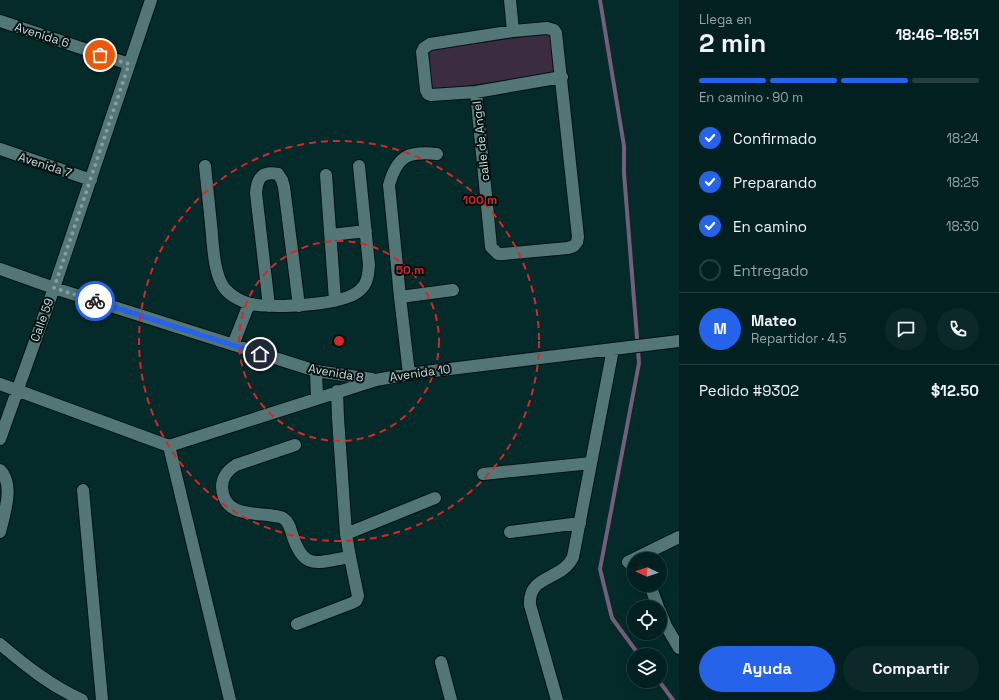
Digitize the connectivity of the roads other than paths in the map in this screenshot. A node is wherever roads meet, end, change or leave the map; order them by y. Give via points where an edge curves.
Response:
1 (151, 0) edge
2 (510, 0) edge
3 (0, 21) edge
4 (513, 31) junction
5 (129, 64) junction
6 (562, 77) junction
7 (476, 92) junction
8 (0, 149) edge
9 (437, 154) dead end
10 (205, 166) dead end
11 (359, 166) dead end
12 (326, 175) dead end
13 (90, 180) junction
14 (366, 231) junction
15 (331, 235) junction
16 (0, 269) edge
17 (54, 288) junction
18 (453, 290) dead end
19 (400, 298) junction
20 (335, 300) junction
21 (249, 304) junction
22 (269, 306) junction
23 (299, 306) junction
24 (679, 341) edge
25 (233, 345) junction
26 (612, 349) junction
27 (316, 372) junction
28 (410, 374) junction
29 (376, 380) junction
30 (0, 384) edge
31 (17, 390) junction
32 (337, 391) junction
33 (316, 398) junction
34 (0, 439) edge
35 (295, 445) dead end
36 (169, 446) junction
37 (592, 463) junction
38 (0, 470) edge
39 (483, 474) dead end
40 (83, 490) dead end
41 (435, 498) dead end
42 (580, 523) junction
43 (0, 532) edge
44 (510, 532) dead end
45 (346, 534) junction
46 (679, 537) edge
47 (648, 552) edge
48 (350, 556) junction
49 (297, 624) dead end
50 (667, 628) edge
51 (0, 644) edge
52 (679, 648) edge
53 (441, 662) dead end
54 (82, 700) edge
55 (102, 700) edge
56 (230, 700) edge
57 (451, 700) edge
58 (557, 700) edge

1 - 5 street, Calle 59
2 - 4 street
3 - 5 street, Avenida 6
4 - 6 street via 547,28 554,30
4 - 7 street via 430,44 424,48 422,55 428,94 435,96
5 - 13 street, Calle 59
6 - 7 street
6 - 7 street, calle de Angel via 578,237 574,246 568,248 498,254 491,247
8 - 13 street, Avenida 7
9 - 19 street via 409,154 396,167 389,185
10 - 21 street via 219,278 231,295
11 - 14 street
12 - 15 street
13 - 17 street, Calle 59
14 - 15 street
14 - 20 street via 368,278 359,292
15 - 20 street
16 - 17 street, Avenida 8
17 - 25 street, Avenida 8
17 - 31 street, Calle 59
18 - 19 street
19 - 28 street
20 - 23 street
21 - 22 street
21 - 25 street
22 - 23 street
22 - 23 street via 256,184 259,178 273,173 278,174 284,187
24 - 26 street, Avenida 10
25 - 27 street, Avenida 8
26 - 28 street, Avenida 10
26 - 37 street
27 - 29 street, Avenida 8
27 - 33 street
28 - 29 street, Avenida 10
29 - 32 street, Avenida 10
30 - 31 street
31 - 34 street, Calle 59
31 - 36 street
32 - 33 street, Avenida 10
32 - 45 street
33 - 36 street, Avenida 10
35 - 48 street via 230,468 222,481 225,501 233,509 241,512 283,518 289,524 297,547 306,559 318,561
36 - 56 street
37 - 39 street
37 - 42 street
38 - 43 street via 8,492
40 - 55 street
41 - 45 street
42 - 44 street
42 - 58 street via 570,564 535,585 530,598
45 - 48 street
46 - 47 street
48 - 49 street via 358,599
50 - 52 street
51 - 54 street via 53,685
53 - 57 street

